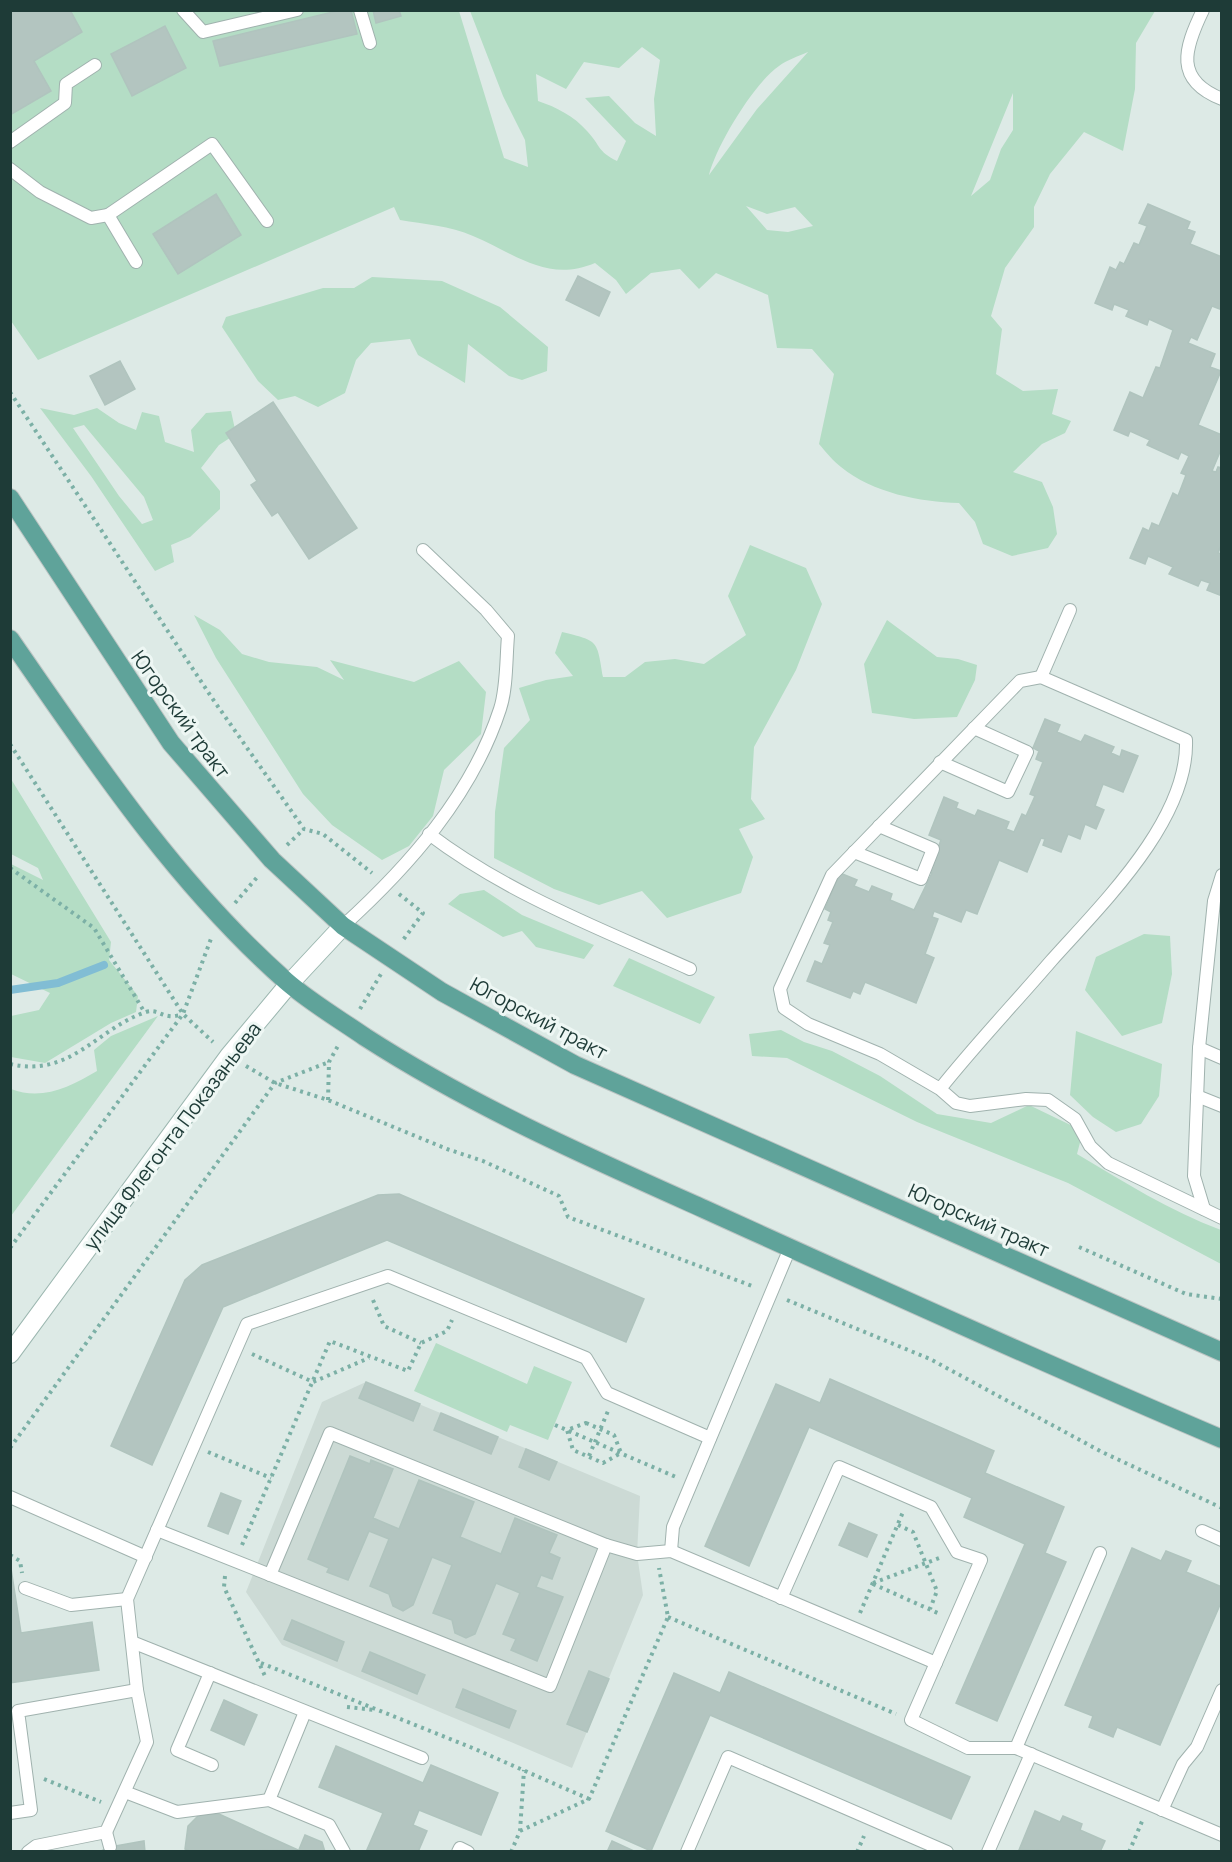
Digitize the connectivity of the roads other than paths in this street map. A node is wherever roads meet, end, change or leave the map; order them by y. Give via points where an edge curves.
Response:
1 (183, 10) edge
2 (297, 10) edge
3 (360, 10) edge
4 (1203, 10) edge
5 (370, 43) dead end
6 (95, 65) dead end
7 (1221, 99) edge
8 (10, 142) edge
9 (10, 169) edge
10 (108, 215) junction
11 (267, 221) dead end
12 (135, 262) dead end
13 (10, 498) edge
14 (423, 550) dead end
15 (1070, 610) dead end
16 (10, 639) edge
17 (1041, 677) junction
18 (974, 728) junction
19 (940, 762) junction
20 (879, 826) junction
21 (429, 834) junction
22 (854, 852) junction
23 (1221, 875) edge
24 (1217, 903) edge
25 (343, 926) junction
26 (1208, 951) junction
27 (1221, 957) edge
28 (690, 969) dead end
29 (289, 984) junction
30 (1199, 1048) junction
31 (1221, 1058) edge
32 (940, 1089) junction
33 (1197, 1096) junction
34 (1221, 1106) edge
35 (1204, 1209) junction
36 (1221, 1218) edge
37 (790, 1248) junction
38 (1221, 1352) edge
39 (10, 1354) edge
40 (710, 1438) junction
41 (1221, 1439) edge
42 (10, 1497) edge
43 (157, 1530) junction
44 (1202, 1531) dead end
45 (1221, 1540) edge
46 (606, 1545) junction
47 (671, 1551) junction
48 (1100, 1553) dead end
49 (146, 1557) junction
50 (270, 1575) junction
51 (25, 1588) dead end
52 (781, 1598) junction
53 (127, 1599) junction
54 (132, 1642) junction
55 (936, 1663) junction
56 (210, 1673) junction
57 (137, 1690) junction
58 (1221, 1690) edge
59 (305, 1712) junction
60 (1016, 1748) junction
61 (1031, 1754) junction
62 (422, 1758) dead end
63 (212, 1766) dead end
64 (125, 1792) junction
65 (269, 1800) junction
66 (1161, 1810) junction
67 (10, 1813) edge
68 (106, 1832) junction
69 (1221, 1835) edge
70 (110, 1847) dead end
71 (28, 1851) edge
72 (344, 1851) edge
73 (458, 1851) edge
74 (468, 1851) edge
75 (687, 1851) edge
76 (947, 1851) edge
77 (988, 1851) edge

1 - 2 lane via 203,32
3 - 5 lane
4 - 7 lane via 1189,39 1187,69 1202,91
6 - 8 lane via 66,84 65,103
9 - 10 lane via 40,192 91,218
10 - 11 lane via 212,144
10 - 12 lane
13 - 25 main road, Югорский тракт via 171,743 272,860
14 - 21 lane via 508,636 501,707 477,766
15 - 17 lane
16 - 29 main road via 127,805 222,919
17 - 18 lane via 1020,681
17 - 32 lane via 1186,740 1187,762 1174,801 1132,871
18 - 19 lane
18 - 19 lane via 1027,752 1008,792
19 - 20 lane
20 - 22 lane
20 - 22 lane via 933,849 921,879
21 - 25 lane via 388,885
21 - 28 lane via 468,863 527,896
22 - 32 lane via 832,875 780,989 784,1008 808,1024 880,1054
23 - 24 lane
24 - 26 lane
25 - 29 main road, улица Флегонта Показаньева
25 - 38 main road, Югорский тракт via 442,992 575,1065
26 - 27 lane
26 - 30 lane
29 - 37 main road via 349,1026 464,1096
29 - 39 main road, улица Флегонта Показаньева via 229,1056
30 - 31 lane
30 - 33 lane
32 - 35 lane via 956,1103 970,1106 1048,1100 1075,1119 1090,1146 1108,1163
33 - 34 lane
33 - 35 lane via 1194,1176
35 - 36 lane
37 - 40 lane
37 - 41 main road
40 - 43 lane via 607,1393 586,1358 388,1276 247,1324
40 - 47 lane via 673,1527
42 - 49 lane
43 - 49 lane
43 - 50 lane
44 - 45 lane
46 - 47 lane via 637,1554
46 - 50 lane via 330,1433
46 - 50 lane via 550,1686
47 - 52 lane
48 - 60 lane
49 - 53 lane
51 - 53 lane via 71,1605
52 - 55 lane
52 - 55 lane via 839,1467 931,1507 957,1552 981,1560
53 - 54 lane
54 - 56 lane
54 - 57 lane
55 - 60 lane via 911,1720 968,1748
56 - 59 lane
56 - 63 lane via 177,1750
57 - 64 lane via 147,1742
57 - 67 lane via 18,1711 31,1809
58 - 66 lane via 1197,1747 1183,1764
59 - 62 lane
59 - 65 lane
60 - 61 lane
61 - 66 lane
61 - 77 lane
64 - 65 lane via 177,1812
64 - 68 lane
65 - 72 lane via 330,1825
66 - 69 lane
68 - 70 lane
68 - 71 lane via 36,1845
73 - 74 lane
75 - 76 lane via 728,1757

